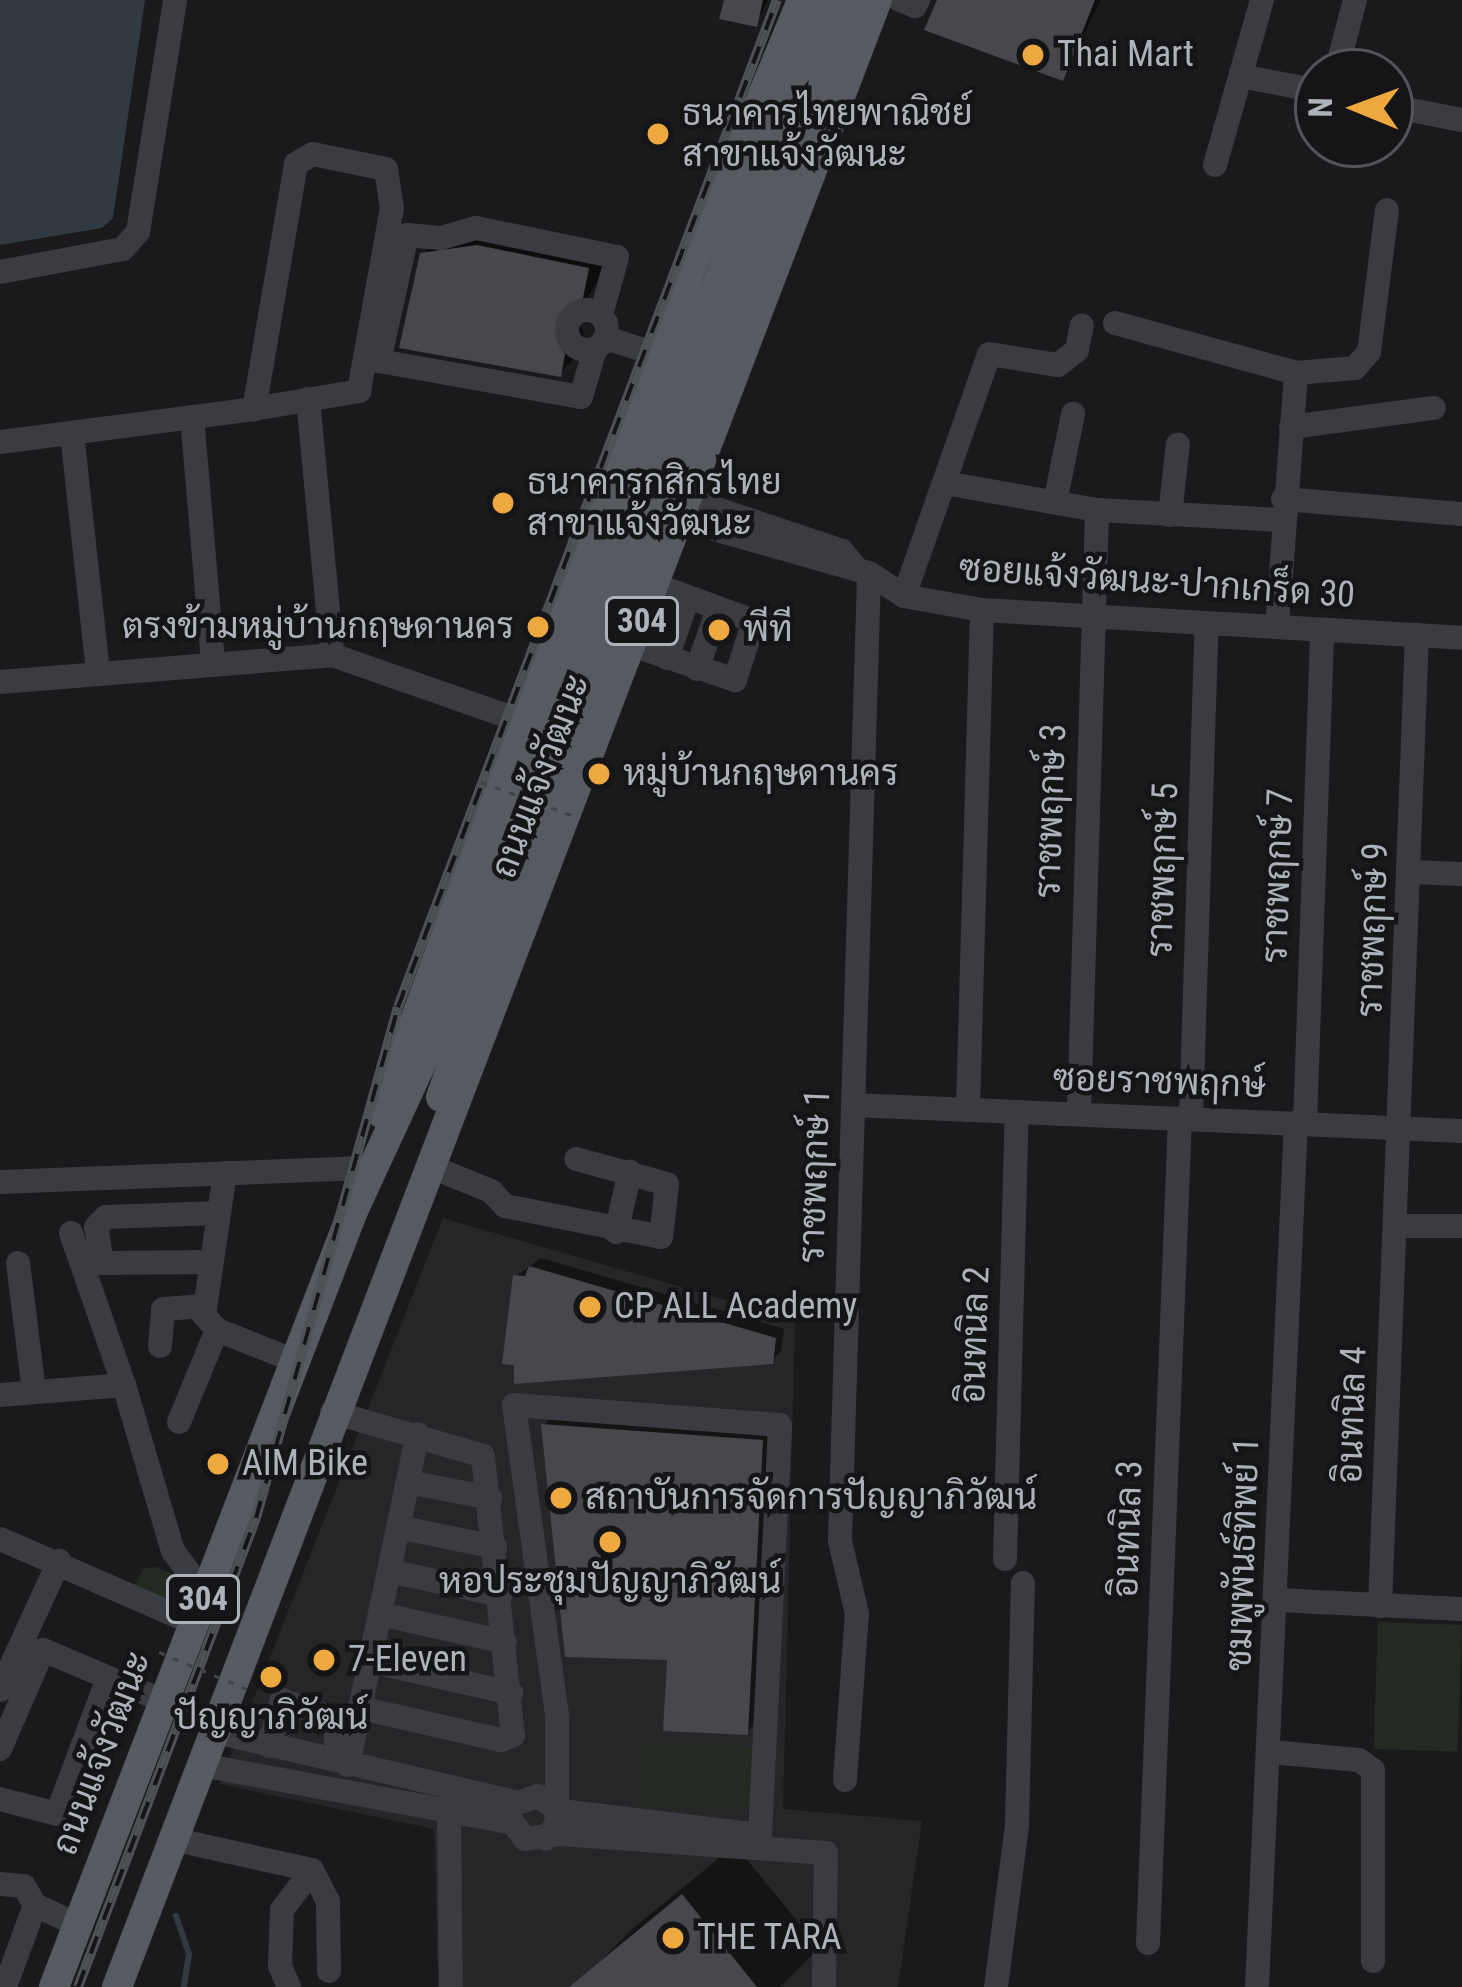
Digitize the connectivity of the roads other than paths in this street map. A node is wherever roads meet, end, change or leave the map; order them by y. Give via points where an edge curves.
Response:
1 (175, 0) edge
2 (802, 0) edge
3 (826, 0) edge
4 (851, 0) edge
5 (877, 0) edge
6 (900, 0) edge
7 (918, 0) edge
8 (1262, 0) edge
9 (1355, 0) edge
10 (1342, 48) edge
11 (1241, 76) junction
12 (1294, 86) edge
13 (1414, 111) edge
14 (1462, 120) edge
15 (1215, 165) dead end
16 (1387, 210) dead end
17 (692, 266) junction
18 (0, 272) edge
19 (765, 294) junction
20 (1115, 323) dead end
21 (1082, 325) dead end
22 (601, 334) junction
23 (659, 355) junction
24 (1296, 373) junction
25 (308, 399) junction
26 (1434, 408) dead end
27 (254, 409) junction
28 (1073, 414) dead end
29 (192, 417) junction
30 (1291, 428) junction
31 (72, 433) junction
32 (0, 442) edge
33 (1178, 444) dead end
34 (944, 483) junction
35 (1055, 502) junction
36 (683, 509) junction
37 (1283, 509) junction
38 (1097, 510) junction
39 (1462, 514) edge
40 (1170, 515) junction
41 (863, 571) junction
42 (655, 585) junction
43 (904, 596) junction
44 (688, 598) junction
45 (718, 609) junction
46 (982, 610) junction
47 (1093, 616) junction
48 (1207, 622) junction
49 (1277, 627) junction
50 (1322, 630) junction
51 (1417, 635) junction
52 (1462, 638) edge
53 (632, 645) junction
54 (332, 655) junction
55 (667, 658) junction
56 (213, 663) junction
57 (697, 669) junction
58 (98, 674) junction
59 (0, 682) edge
60 (570, 703) junction
61 (524, 722) junction
62 (1411, 872) junction
63 (1462, 874) edge
64 (854, 1105) junction
65 (968, 1110) junction
66 (1017, 1112) junction
67 (1079, 1114) junction
68 (1185, 1119) junction
69 (1300, 1124) junction
70 (1402, 1128) junction
71 (1462, 1131) edge
72 (576, 1159) dead end
73 (429, 1166) junction
74 (363, 1168) junction
75 (630, 1172) junction
76 (225, 1173) junction
77 (0, 1182) edge
78 (353, 1211) junction
79 (218, 1213) junction
80 (1395, 1226) junction
81 (1462, 1226) edge
82 (616, 1232) junction
83 (71, 1233) dead end
84 (397, 1238) junction
85 (210, 1262) junction
86 (18, 1264) dead end
87 (205, 1306) junction
88 (217, 1330) junction
89 (160, 1346) dead end
90 (293, 1360) junction
91 (124, 1385) junction
92 (34, 1392) junction
93 (0, 1395) edge
94 (332, 1412) junction
95 (179, 1422) dead end
96 (418, 1433) junction
97 (408, 1482) junction
98 (490, 1498) junction
99 (398, 1527) junction
100 (0, 1539) edge
101 (495, 1547) junction
102 (1005, 1559) dead end
103 (59, 1562) junction
104 (389, 1571) junction
105 (1023, 1582) dead end
106 (205, 1594) junction
107 (500, 1595) junction
108 (1277, 1600) junction
109 (1380, 1606) junction
110 (1462, 1610) edge
111 (380, 1614) junction
112 (194, 1623) junction
113 (505, 1642) junction
114 (370, 1661) junction
115 (108, 1678) junction
116 (0, 1690) edge
117 (511, 1693) junction
118 (164, 1701) junction
119 (361, 1708) junction
120 (212, 1731) junction
121 (269, 1746) junction
122 (0, 1749) edge
123 (1271, 1752) junction
124 (343, 1764) junction
125 (201, 1765) junction
126 (845, 1780) dead end
127 (0, 1799) edge
128 (449, 1809) junction
129 (557, 1810) junction
130 (516, 1813) junction
131 (172, 1839) junction
132 (546, 1839) junction
133 (262, 1859) junction
134 (312, 1870) junction
135 (0, 1884) edge
136 (35, 1904) junction
137 (282, 1910) junction
138 (78, 1925) junction
139 (1148, 1943) dead end
140 (1373, 1961) dead end
141 (329, 1971) dead end
142 (5, 1987) edge
143 (54, 1987) edge
144 (117, 1987) edge
145 (289, 1987) edge
146 (451, 1987) edge
147 (824, 1987) edge
148 (996, 1987) edge
149 (1257, 1987) edge

1 - 18 street via 139,232 123,250
2 - 17 main road, ถนนแจ้งวัฒนะ / 304
3 - 60 main road, ถนนแจ้งวัฒนะ, bridge
4 - 60 main road, ถนนแจ้งวัฒนะ, bridge
5 - 19 main road, ถนนแจ้งวัฒนะ / 304
6 - 7 street
8 - 11 street
9 - 10 street
11 - 12 street
11 - 15 street
13 - 14 street
16 - 24 street via 1364,361
17 - 19 main road via 739,223 755,226 764,231
17 - 23 main road, ถนนแจ้งวัฒนะ / 304
19 - 36 main road, ถนนแจ้งวัฒนะ / 304
20 - 24 street
21 - 34 street via 1077,350 1058,365 989,354
22 - 22 street via 581,397 379,362 407,235 442,238 476,228 617,257
22 - 23 street
23 - 61 main road, ถนนแจ้งวัฒนะ / 304
24 - 30 street
25 - 27 street
25 - 27 street via 362,387 392,208 386,170 313,154 296,164 290,183
25 - 54 street
26 - 30 street
27 - 29 street
28 - 35 street
29 - 31 street
29 - 56 street
30 - 37 street
31 - 32 street
31 - 58 street
33 - 40 street
34 - 35 street
34 - 43 street
35 - 38 street
36 - 41 street, ซอยแจ้งวัฒนะ-ปากเกร็ด 30 via 842,551
36 - 42 main road, ถนนแจ้งวัฒนะ / 304
37 - 39 street
37 - 40 street
37 - 49 street
38 - 40 street
38 - 47 street, ราชพฤกษ์ 3
41 - 43 street, ซอยแจ้งวัฒนะ-ปากเกร็ด 30
41 - 64 street, ราชพฤกษ์ 1
42 - 44 street
42 - 53 main road, ถนนแจ้งวัฒนะ / 304
43 - 46 street, ซอยแจ้งวัฒนะ-ปากเกร็ด 30
44 - 45 street
44 - 55 street
45 - 57 street
45 - 57 street via 754,621 735,680
46 - 47 street, ซอยแจ้งวัฒนะ-ปากเกร็ด 30
46 - 65 street
47 - 48 street, ซอยแจ้งวัฒนะ-ปากเกร็ด 30
47 - 67 street, ราชพฤกษ์ 3
48 - 49 street, ซอยแจ้งวัฒนะ-ปากเกร็ด 30
48 - 68 street, ราชพฤกษ์ 5
49 - 50 street, ซอยแจ้งวัฒนะ-ปากเกร็ด 30
50 - 51 street, ซอยแจ้งวัฒนะ-ปากเกร็ด 30
50 - 69 street, ราชพฤกษ์ 7
51 - 52 street, ซอยแจ้งวัฒนะ-ปากเกร็ด 30
51 - 62 street, ราชพฤกษ์ 9
53 - 55 street
53 - 73 main road, ถนนแจ้งวัฒนะ / 304
54 - 56 street
54 - 61 street
55 - 57 street
56 - 58 street
58 - 59 street
60 - 78 main road, ถนนแจ้งวัฒนะ
60 - 84 main road, ถนนแจ้งวัฒนะ
61 - 74 main road, ถนนแจ้งวัฒนะ / 304 via 407,1026
62 - 63 street
62 - 70 street, ราชพฤกษ์ 9
64 - 65 street, ซอยราชพฤกษ์
64 - 126 street, ราชพฤกษ์ 1 via 840,1541 857,1614
65 - 66 street, ซอยราชพฤกษ์
66 - 67 street, ซอยราชพฤกษ์
66 - 102 street, อินทนิล 2
67 - 68 street, ซอยราชพฤกษ์
68 - 69 street, ซอยราชพฤกษ์
68 - 139 street, อินทนิล 3
69 - 70 street, ซอยราชพฤกษ์
69 - 108 street, ชมพูพันธ์ทิพย์ 1
70 - 71 street, ซอยราชพฤกษ์
70 - 80 street, ราชพฤกษ์ 9
72 - 75 street
73 - 82 street via 491,1191 505,1206
73 - 84 main road, ถนนแจ้งวัฒนะ / 304
74 - 76 street
74 - 78 main road, ถนนแจ้งวัฒนะ / 304
75 - 82 street
75 - 82 street via 667,1184 661,1237
76 - 77 street
76 - 79 street
78 - 90 main road, ถนนแจ้งวัฒนะ / 304
79 - 85 street
79 - 85 street via 106,1217 96,1227 101,1263
80 - 81 street
80 - 109 street, อินทนิล 4
83 - 91 street
84 - 94 main road, ถนนแจ้งวัฒนะ / 304
85 - 87 street
86 - 92 street
87 - 88 street
87 - 89 street via 163,1309
88 - 90 street
88 - 95 street
90 - 106 main road, ถนนแจ้งวัฒนะ / 304
91 - 92 street
91 - 106 street via 173,1551
92 - 93 street
94 - 96 street
94 - 120 main road, ถนนแจ้งวัฒนะ / 304 via 320,1487
96 - 97 street
96 - 98 street via 483,1456
97 - 98 street
97 - 99 street
98 - 101 street
99 - 101 street
99 - 104 street
100 - 103 street
101 - 107 street
103 - 112 street
103 - 116 street
104 - 107 street
104 - 111 street
105 - 148 street via 1017,1825
106 - 112 main road, ถนนแจ้งวัฒนะ / 304
107 - 113 street
108 - 109 street
108 - 123 street, ชมพูพันธ์ทิพย์ 1
109 - 110 street
111 - 113 street
111 - 114 street
112 - 118 main road, ถนนแจ้งวัฒนะ / 304
113 - 117 street
114 - 117 street
114 - 119 street
115 - 118 street
115 - 122 street via 43,1650
115 - 127 street via 57,1814
117 - 119 street via 508,1739
118 - 138 main road, ถนนแจ้งวัฒนะ / 304
119 - 124 street
120 - 121 street
120 - 125 main road, ถนนแจ้งวัฒนะ / 304
121 - 124 street
121 - 124 street via 282,1700 334,1719
123 - 140 street via 1340,1757 1373,1770
123 - 149 street, ชมพูพันธ์ทิพย์ 1
124 - 130 street
125 - 128 street
125 - 131 main road, ถนนแจ้งวัฒนะ / 304
128 - 130 street
128 - 146 street
129 - 129 street via 760,1835 780,1425 514,1405 557,1716
129 - 130 street via 538,1796
129 - 132 street
130 - 132 street via 525,1839
131 - 133 street
131 - 144 main road, ถนนแจ้งวัฒนะ / 304
132 - 147 street via 826,1853
133 - 134 street
133 - 137 street
134 - 137 street
134 - 141 street via 328,1901
135 - 136 street via 24,1886
136 - 138 street
136 - 142 street
137 - 145 street via 280,1966
138 - 143 main road, ถนนแจ้งวัฒนะ / 304

